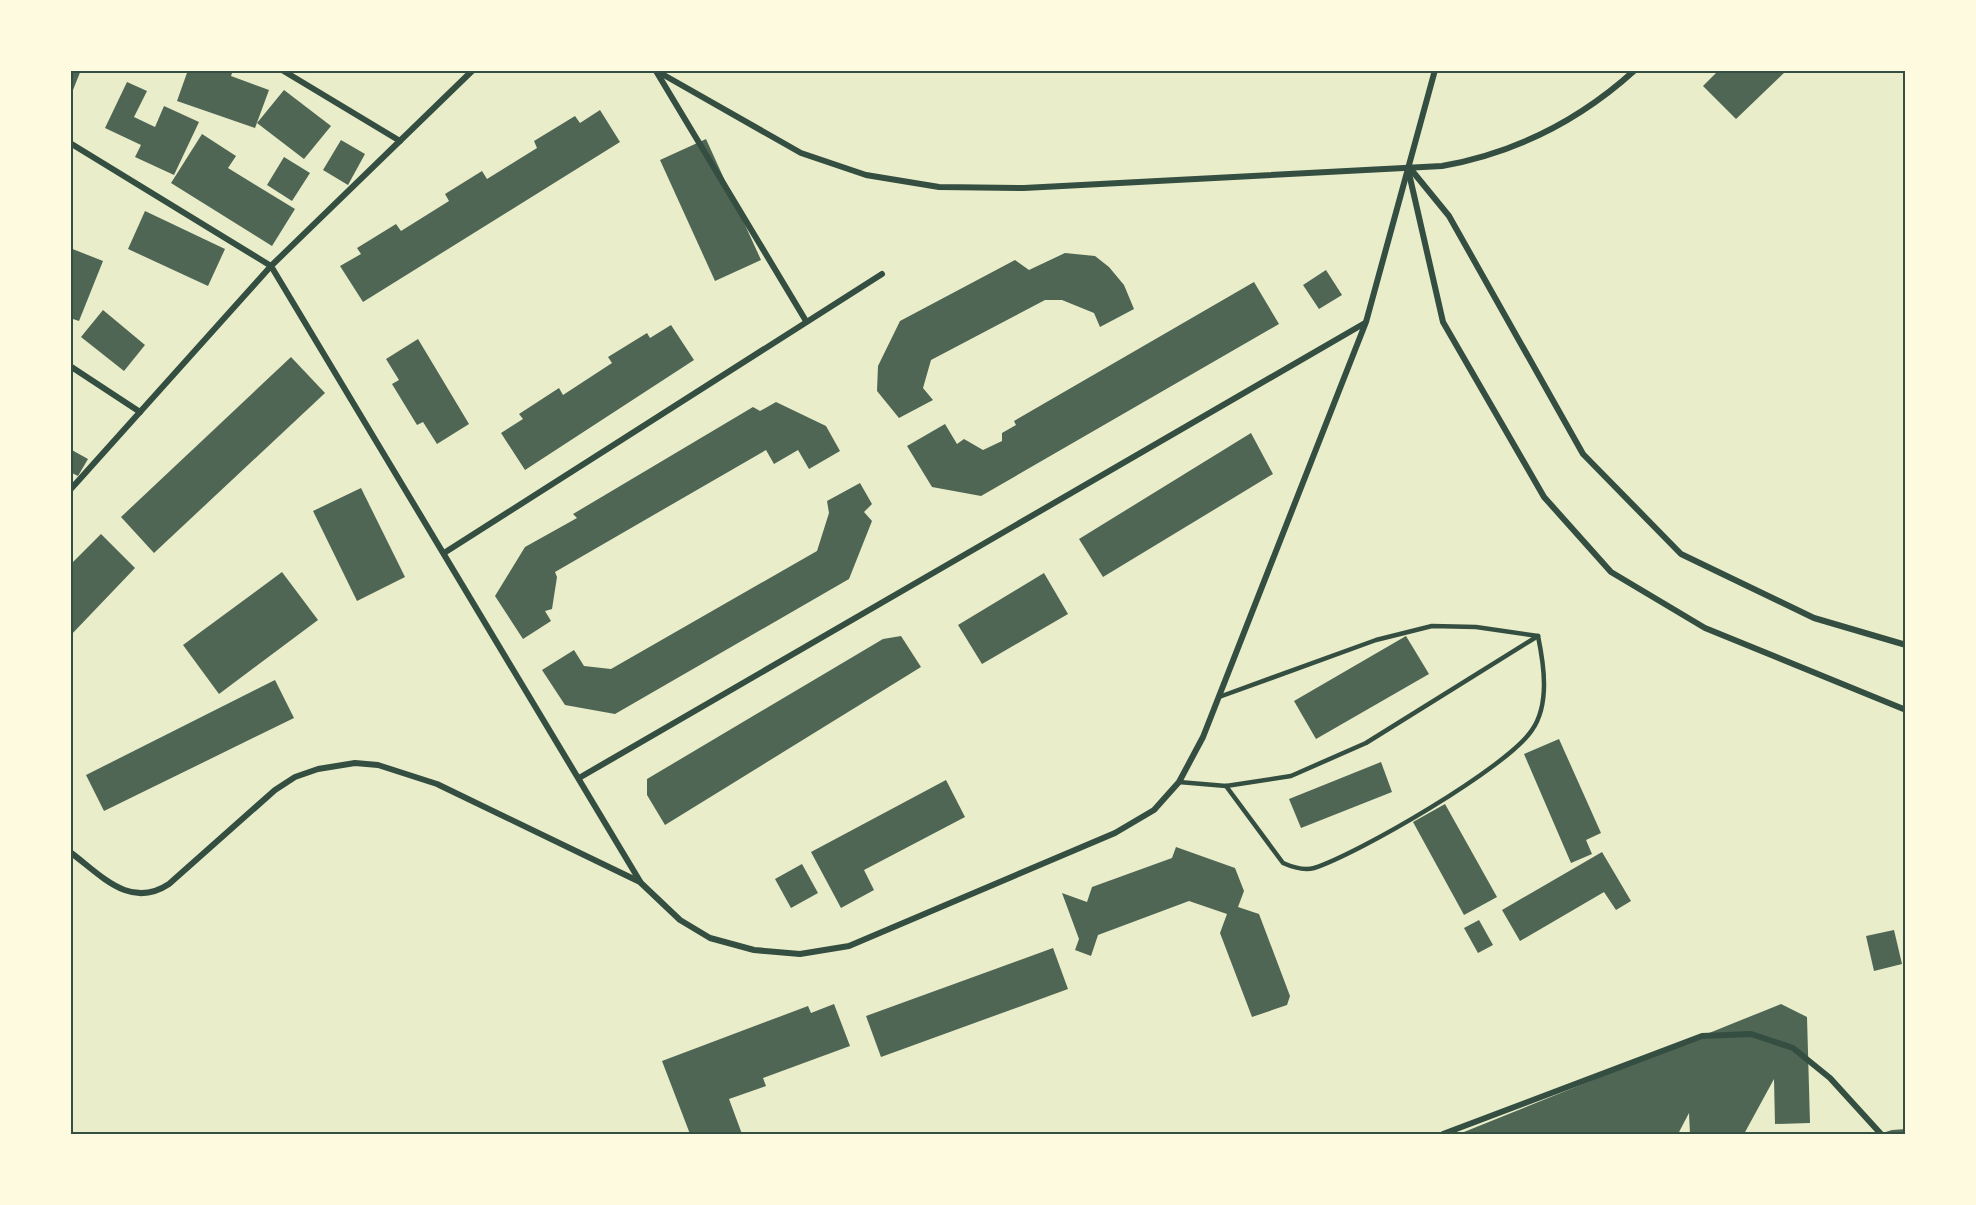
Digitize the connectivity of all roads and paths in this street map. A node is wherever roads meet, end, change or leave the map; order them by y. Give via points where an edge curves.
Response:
1 (282, 70) edge
2 (473, 70) edge
3 (1435, 70) edge
4 (1635, 70) edge
5 (655, 71) edge
6 (400, 141) junction
7 (70, 142) edge
8 (1407, 166) junction
9 (271, 266) junction
10 (882, 274) dead end
11 (806, 321) junction
12 (1366, 322) junction
13 (70, 366) edge
14 (140, 412) junction
15 (70, 490) edge
16 (444, 553) junction
17 (1538, 636) junction
18 (1905, 645) edge
19 (1219, 697) junction
20 (1905, 710) edge
21 (579, 778) junction
22 (1179, 782) junction
23 (1226, 786) junction
24 (70, 852) edge
25 (641, 883) junction
26 (1443, 1134) edge
27 (1881, 1134) edge

1 - 6 street
2 - 6 street
3 - 8 street
4 - 8 street via 1568,123 1525,142 1469,161
5 - 8 street via 801,153 866,175 939,188 1024,188
5 - 11 street
6 - 9 street
7 - 9 street
8 - 12 street
8 - 18 street via 1449,216 1582,454 1681,554 1814,618
8 - 20 street via 1443,322 1544,497 1611,572 1705,628
9 - 14 street
9 - 16 street
10 - 11 street
11 - 16 street
12 - 19 street
12 - 21 street
13 - 14 street
14 - 15 street
16 - 21 street
17 - 19 lane via 1476,627 1432,626 1376,640
17 - 23 lane via 1366,743 1291,776
17 - 23 lane via 1543,662 1542,702 1534,728 1521,744 1472,781 1356,850 1312,869 1283,863
19 - 22 street
21 - 25 street
22 - 23 lane
22 - 25 street via 1154,810 1115,833 849,946 800,954 754,950 710,938 680,921
24 - 25 street via 118,888 139,896 148,895 169,884 285,784 318,769 355,763 378,765 437,784
26 - 27 street via 1702,1036 1751,1034 1793,1048 1830,1077

